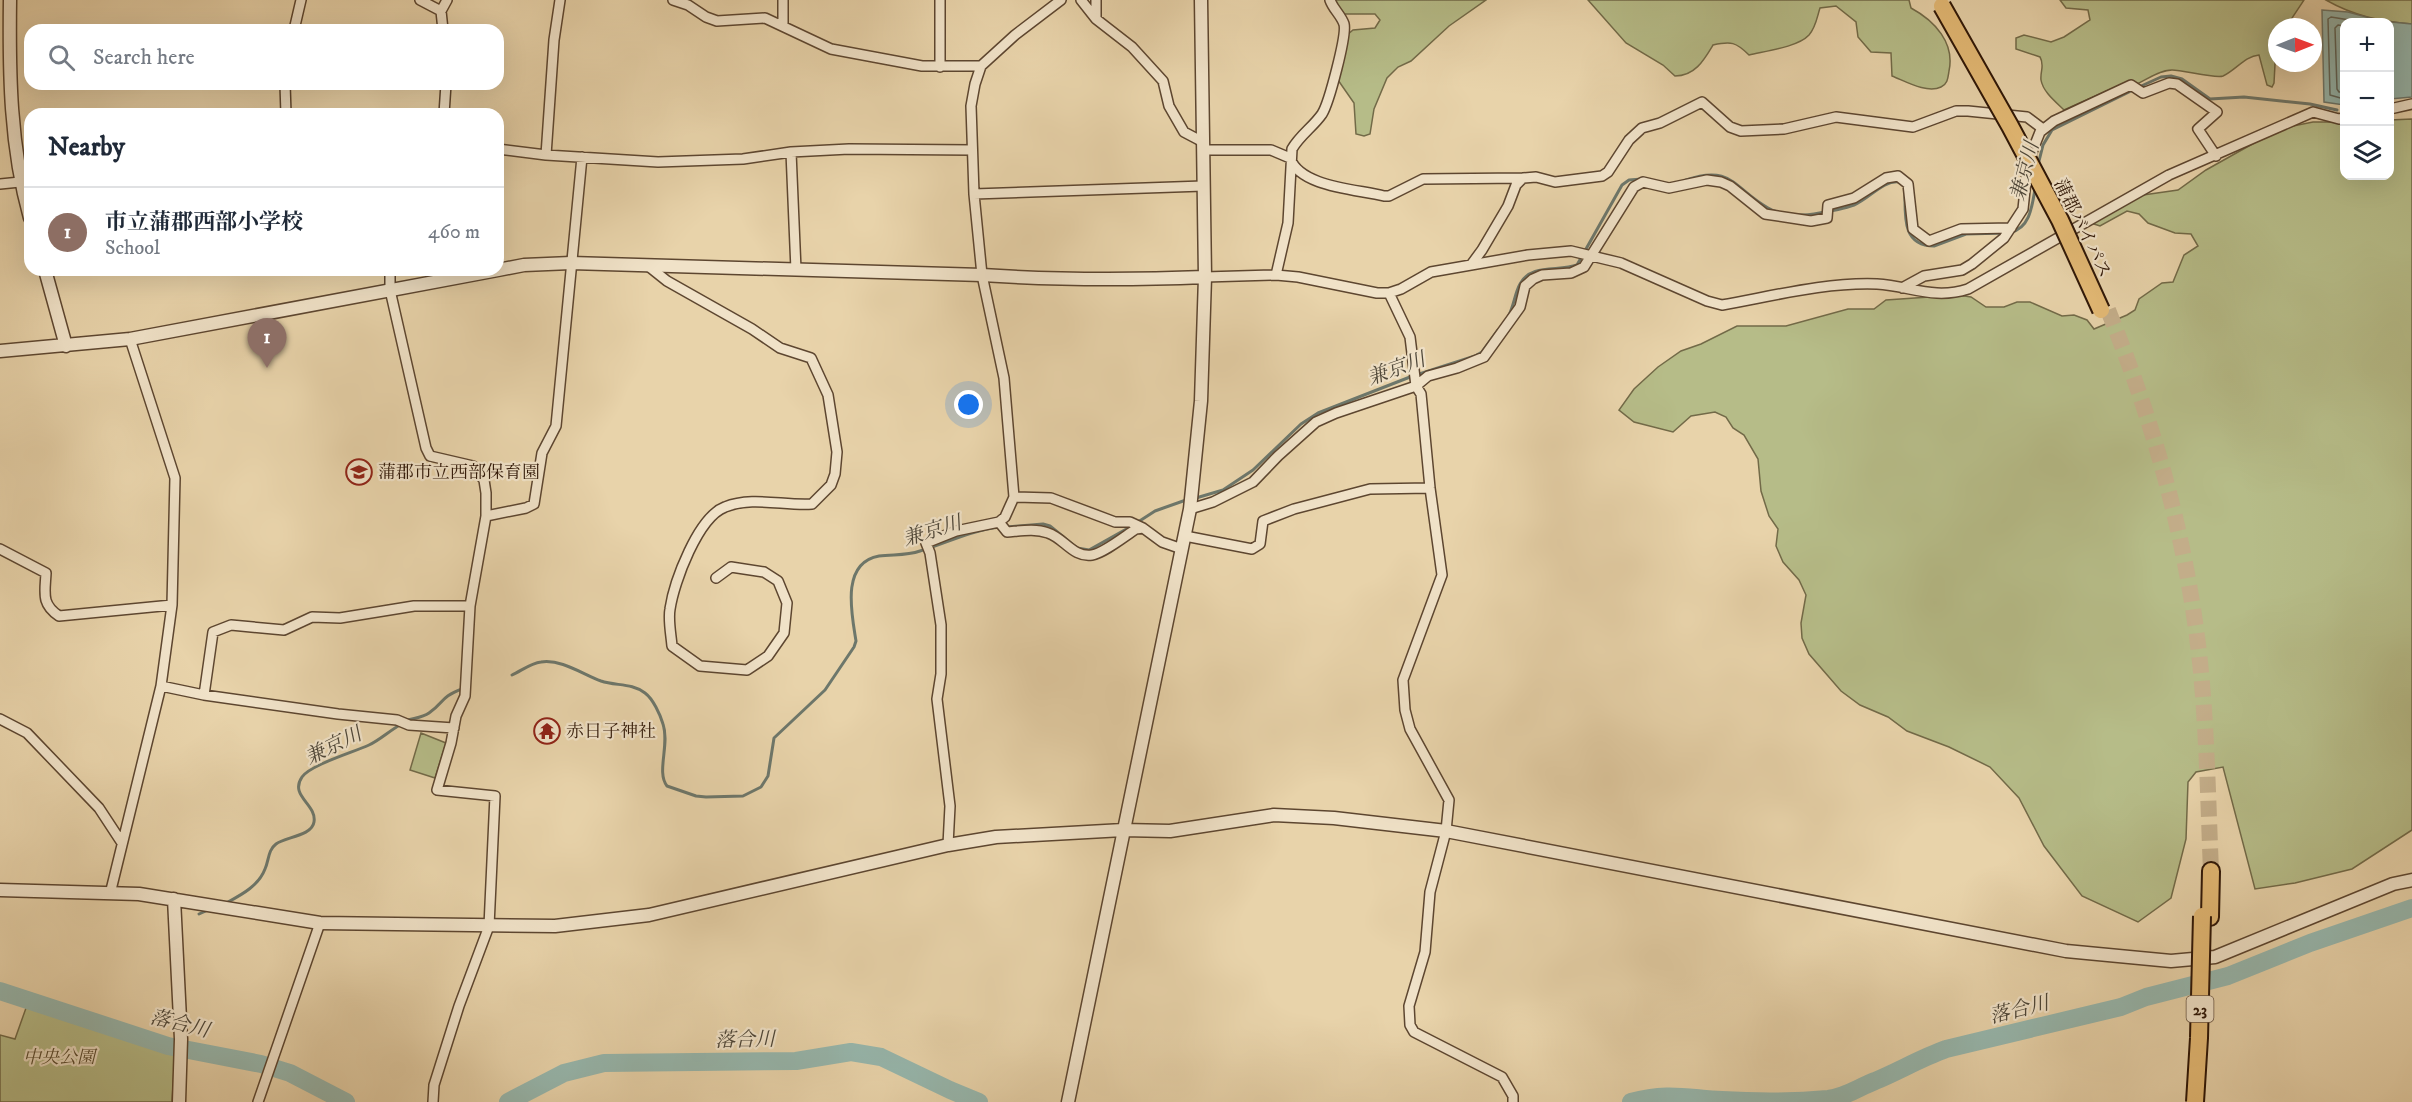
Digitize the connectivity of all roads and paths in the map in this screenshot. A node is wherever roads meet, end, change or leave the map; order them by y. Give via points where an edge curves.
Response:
1 (10, 0) edge
2 (301, 0) edge
3 (420, 0) edge
4 (447, 0) edge
5 (560, 0) edge
6 (673, 0) edge
7 (783, 0) edge
8 (940, 0) edge
9 (1061, 0) edge
10 (1081, 0) edge
11 (1096, 0) edge
12 (1201, 0) edge
13 (1330, 0) edge
14 (1943, 4) edge
15 (441, 11) junction
16 (1096, 19) junction
17 (295, 24) edge
18 (442, 24) edge
19 (783, 26) junction
20 (981, 66) junction
21 (940, 67) junction
22 (285, 90) edge
23 (446, 90) edge
24 (2412, 104) edge
25 (286, 108) edge
26 (444, 108) edge
27 (2394, 108) edge
28 (2340, 119) edge
29 (2043, 129) junction
30 (1203, 146) junction
31 (504, 150) edge
32 (972, 150) junction
33 (791, 152) junction
34 (546, 155) junction
35 (2216, 156) junction
36 (582, 157) junction
37 (1290, 158) junction
38 (24, 176) edge
39 (1523, 178) junction
40 (24, 181) edge
41 (0, 184) edge
42 (1203, 186) junction
43 (974, 194) junction
44 (2008, 232) junction
45 (1585, 255) junction
46 (571, 262) junction
47 (647, 265) junction
48 (1471, 265) junction
49 (504, 269) edge
50 (796, 270) junction
51 (982, 275) junction
52 (1276, 275) junction
53 (47, 276) edge
54 (390, 276) edge
55 (466, 276) edge
56 (1205, 277) junction
57 (1902, 288) junction
58 (390, 290) junction
59 (1389, 293) junction
60 (2104, 310) tunnel mouth
61 (130, 339) junction
62 (66, 346) junction
63 (0, 351) edge
64 (1416, 384) junction
65 (1430, 488) junction
66 (1014, 497) junction
67 (1190, 504) junction
68 (486, 516) junction
69 (1138, 525) junction
70 (1002, 526) junction
71 (1185, 536) junction
72 (0, 549) edge
73 (1182, 549) junction
74 (716, 578) dead end
75 (172, 605) junction
76 (470, 606) junction
77 (161, 686) junction
78 (204, 694) junction
79 (0, 719) edge
80 (454, 728) junction
81 (1123, 830) junction
82 (1446, 831) junction
83 (122, 843) junction
84 (948, 844) junction
85 (2206, 871) tunnel mouth
86 (2412, 880) edge
87 (0, 890) edge
88 (110, 894) junction
89 (174, 899) junction
90 (2206, 916) junction
91 (320, 923) junction
92 (489, 926) junction
93 (179, 1102) edge
94 (258, 1102) edge
95 (433, 1102) edge
96 (1068, 1102) edge
97 (1513, 1102) edge
98 (2195, 1102) edge
99 (2202, 1102) edge

1 - 38 street via 10,111
2 - 17 street
3 - 15 street
4 - 15 street
5 - 34 street
6 - 19 street via 717,21 765,18
7 - 19 street
8 - 21 street
9 - 20 street
10 - 16 street
11 - 16 street
12 - 30 street
13 - 37 street via 1344,29 1331,92 1321,116 1298,138
14 - 60 highway, 蒲郡バイパス, bridge via 2065,218
15 - 18 street
16 - 30 street via 1132,47 1163,81 1169,106 1184,132
19 - 21 street via 831,49
20 - 21 street
20 - 32 street via 971,106
22 - 25 street
23 - 26 street
24 - 27 street
28 - 35 street via 2313,112
29 - 35 street via 2131,85 2137,89 2177,84 2217,112 2198,129
29 - 39 street via 2027,117 1956,111 1913,127 1836,117 1777,130 1742,131 1730,128 1702,102 1642,128 1602,176 1555,182
29 - 44 street via 2028,162 2023,209
30 - 37 street via 1271,150
30 - 42 street
31 - 34 street
32 - 33 street
32 - 43 street
33 - 36 street via 743,159 658,162
33 - 50 street
34 - 36 street
35 - 57 street via 2169,175 1968,289 1927,294
36 - 46 street
37 - 39 street via 1293,168 1309,179 1384,196 1423,179
37 - 52 street via 1288,224
39 - 48 street
40 - 41 street
42 - 43 street
42 - 56 street
43 - 51 street
44 - 45 street via 1961,229 1929,241 1912,229 1908,184 1898,176 1886,178 1854,198 1828,205 1827,218 1811,221 1765,214 1721,182 1707,180 1669,188 1643,183 1623,200
44 - 57 street via 1962,270 1924,276
45 - 48 street via 1528,255
45 - 57 street via 1621,263 1722,305 1821,287 1877,284
45 - 64 street via 1584,267 1578,272 1542,275 1526,286 1520,307 1484,357 1428,376
46 - 47 street
46 - 49 street
46 - 68 street via 556,426 542,453 534,504
47 - 50 street
47 - 74 street via 780,348 811,358 828,395 837,452 831,485 812,504 753,502 723,507 711,518 681,565 670,610 672,646 700,666 747,670 768,656 784,633 787,603 778,581 764,572 731,567
48 - 59 street via 1431,272
50 - 51 street
51 - 56 street via 1128,280
51 - 66 street via 1004,378
52 - 56 street
52 - 59 street
53 - 62 street
54 - 58 street
55 - 58 street
56 - 67 street via 1201,401
58 - 61 street
58 - 68 street via 426,448 430,456 467,463 479,473 484,480
59 - 64 street via 1410,337
61 - 62 street
61 - 75 street via 175,478
62 - 63 street
64 - 65 street via 1421,394
64 - 67 street via 1316,422 1252,482 1213,502
65 - 71 street via 1370,489 1294,509 1263,521 1260,544 1252,549
65 - 82 street via 1442,574 1403,680 1410,729 1449,800
66 - 69 street via 1050,498 1115,522
66 - 70 street
67 - 71 street
68 - 76 street
69 - 70 street via 1095,555 1074,551 1050,533
69 - 73 street via 1162,542
70 - 84 street via 956,531 926,543 941,625 938,699 950,806
71 - 73 street
72 - 75 street via 46,573 45,600 59,616
73 - 81 street
75 - 77 street
76 - 78 street via 414,606 340,618 312,617 284,630 231,625 213,632
76 - 80 street via 465,696
77 - 78 street
77 - 83 street
78 - 80 street via 397,720 409,725
79 - 83 street via 27,733 99,808
80 - 92 street via 437,790 495,796
81 - 82 street via 1170,831 1274,815
81 - 84 street via 996,837
81 - 96 street
82 - 86 street via 2066,951 2171,961 2215,957 2393,884
82 - 97 street via 1430,892 1425,952 1409,1006 1410,1025 1414,1032 1502,1077
83 - 88 street
84 - 92 street via 649,915 555,926
85 - 90 highway, 23
87 - 88 street
88 - 89 street
89 - 91 street
89 - 93 street via 181,1039
90 - 98 highway, 23, bridge
90 - 99 highway, 23
91 - 92 street
91 - 94 street
92 - 95 street via 448,1040 434,1085

